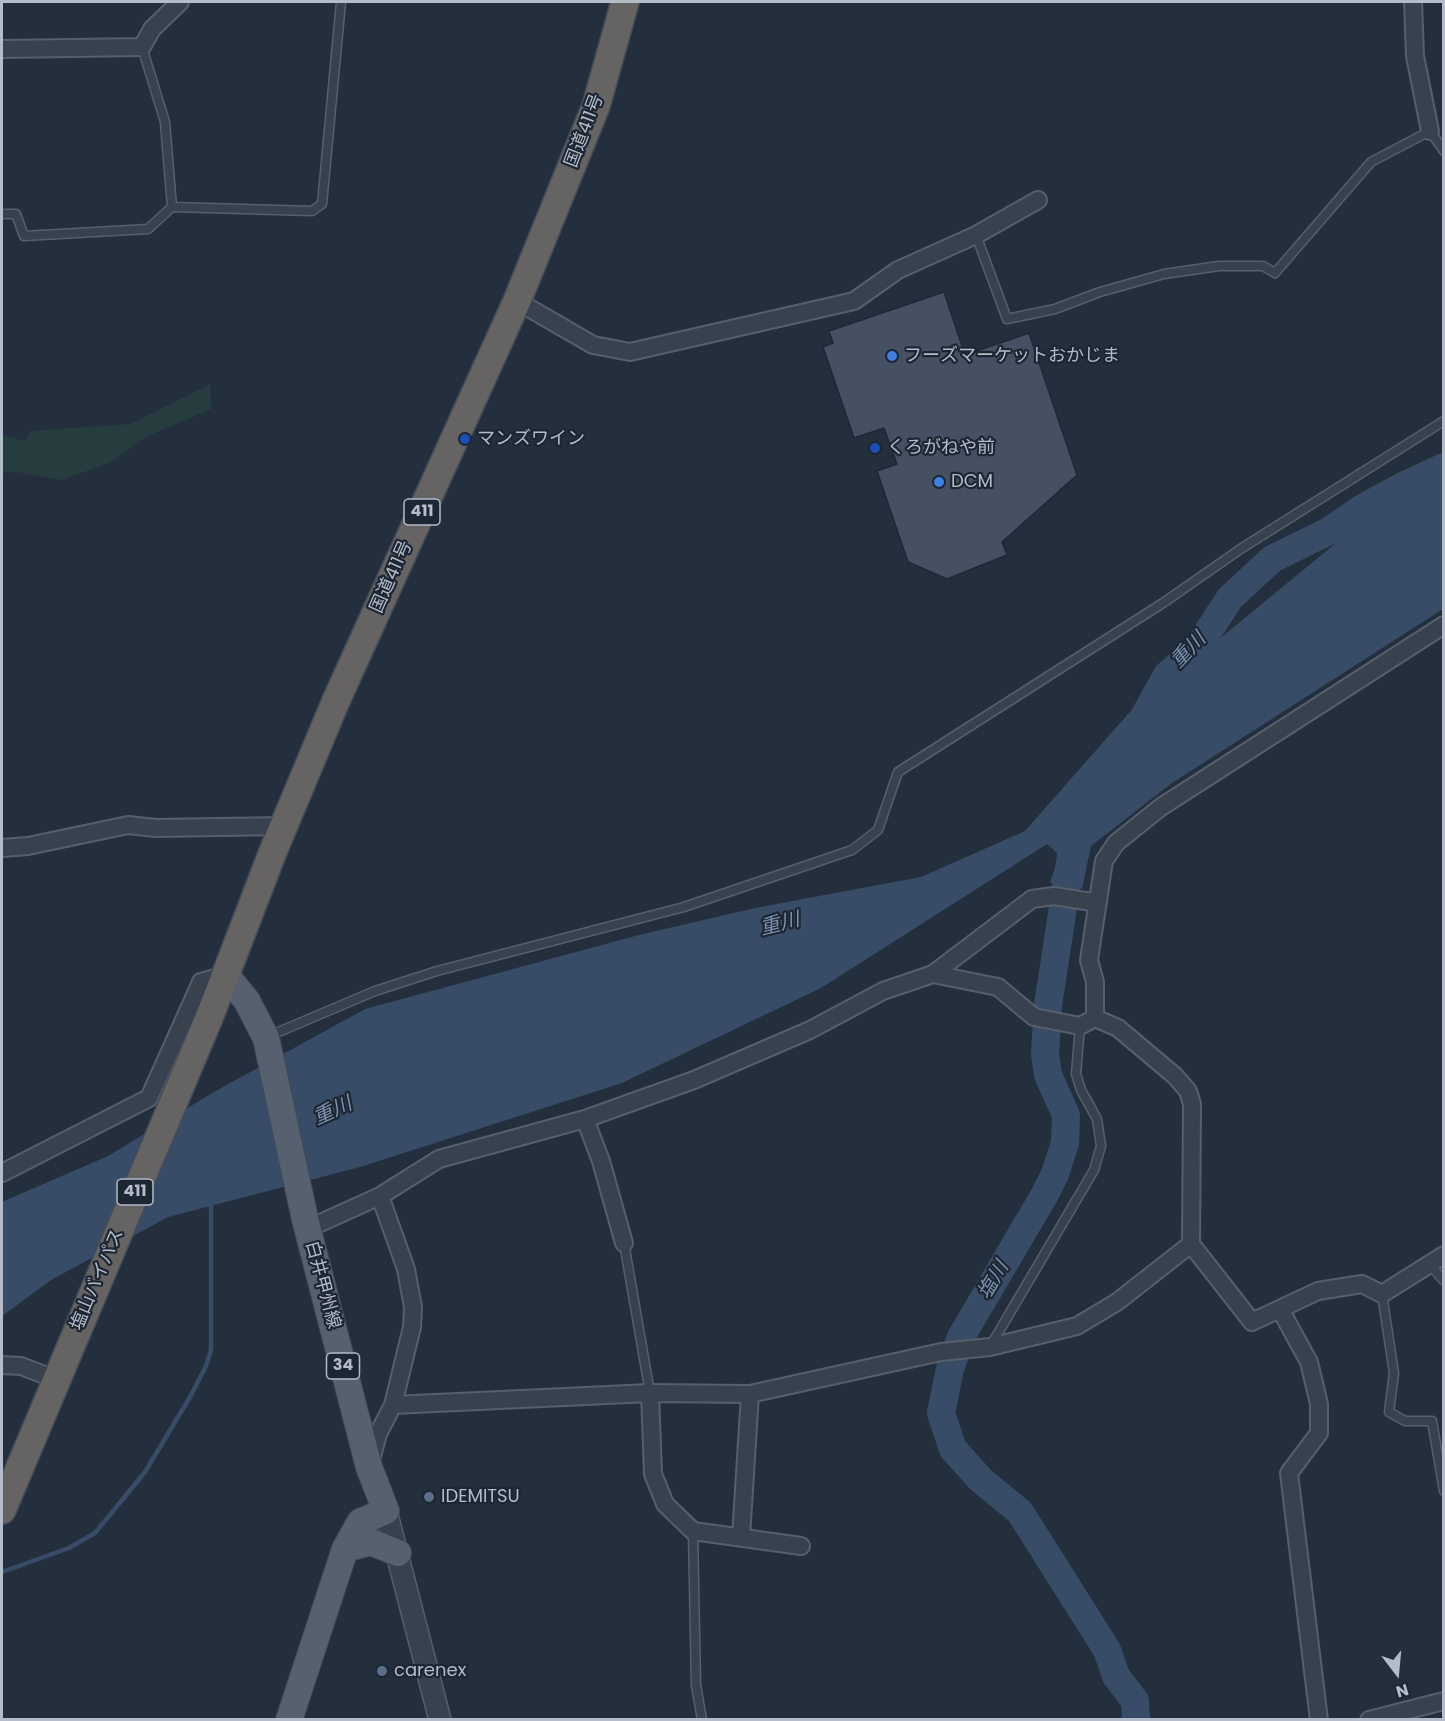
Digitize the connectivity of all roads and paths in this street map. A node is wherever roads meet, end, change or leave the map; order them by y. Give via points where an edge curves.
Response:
1 (180, 2) edge
2 (341, 2) edge
3 (624, 2) edge
4 (1413, 2) edge
5 (142, 47) junction
6 (2, 49) edge
7 (1430, 131) junction
8 (1443, 151) edge
9 (1038, 200) dead end
10 (172, 207) junction
11 (2, 214) edge
12 (976, 235) junction
13 (517, 301) junction
14 (1443, 422) edge
15 (1443, 625) edge
16 (284, 826) junction
17 (2, 848) edge
18 (1098, 903) junction
19 (933, 974) junction
20 (226, 975) junction
21 (209, 1018) joint
22 (1095, 1018) junction
23 (1080, 1026) junction
24 (266, 1038) junction
25 (585, 1119) junction
26 (2, 1173) edge
27 (380, 1196) junction
28 (306, 1224) junction
29 (624, 1243) joint
30 (1191, 1244) junction
31 (1437, 1260) edge
32 (1443, 1281) edge
33 (1382, 1294) junction
34 (1280, 1309) junction
35 (990, 1347) junction
36 (2, 1365) edge
37 (59, 1372) junction
38 (650, 1394) junction
39 (750, 1394) junction
40 (393, 1405) junction
41 (369, 1467) junction
42 (1443, 1491) edge
43 (2, 1510) edge
44 (386, 1511) junction
45 (693, 1531) junction
46 (741, 1537) junction
47 (801, 1546) dead end
48 (345, 1549) junction
49 (398, 1553) junction
50 (1443, 1701) edge
51 (289, 1719) edge
52 (440, 1719) edge
53 (702, 1719) edge
54 (1319, 1719) edge
55 (1380, 1719) edge

1 - 5 street via 152,29
2 - 10 lane via 322,204 312,211
3 - 13 highway, 国道411号 / 411 via 596,106
4 - 7 street via 1415,56
5 - 6 street
5 - 10 lane via 165,122
7 - 8 lane
7 - 12 lane via 1371,162 1275,273 1263,266 1219,266 1164,274 1055,309 1007,318
9 - 12 street
10 - 11 lane via 148,229 24,236 16,214
12 - 13 street via 898,270 854,301 630,352 593,345
13 - 16 highway, 国道411号 / 411 via 335,703
14 - 24 lane via 898,772 878,830 852,850 684,907 437,971 375,991
15 - 18 street via 1143,821 1116,843 1104,861
16 - 17 street via 128,825
16 - 20 highway, 国道411号 / 411
18 - 19 street via 1054,896 1032,899
18 - 22 street via 1089,960 1095,982
19 - 23 street via 998,987 1034,1017
19 - 25 street via 883,991 810,1029 694,1080
20 - 21 highway, 国道411号 / 411
20 - 24 main road, 白井甲州線 / 34 via 248,1001
20 - 26 street via 201,982 149,1098
21 - 37 highway, 塩山バイパス / 411
22 - 23 street
22 - 30 street via 1118,1028 1188,1091 1192,1104
23 - 35 lane via 1076,1074 1097,1119 1101,1146 1095,1170
24 - 28 main road, 白井甲州線 / 34
25 - 27 street via 439,1159
25 - 29 street
27 - 28 street
27 - 40 street via 406,1269 413,1307 412,1327
28 - 41 main road, 白井甲州線 / 34
29 - 38 lane
30 - 34 street via 1252,1322
30 - 35 street via 1117,1302 1077,1326
31 - 32 lane
31 - 33 street
33 - 34 street via 1362,1284 1318,1291
33 - 42 lane via 1394,1373 1389,1412 1405,1421 1432,1421
34 - 54 street via 1309,1362 1319,1404 1319,1433 1289,1473
35 - 39 street via 941,1352
36 - 37 street
37 - 43 highway, 塩山バイパス / 411
38 - 39 street
38 - 40 street
38 - 45 street via 653,1474 665,1503
39 - 46 street
40 - 41 street via 378,1434
41 - 44 main road, 白井甲州線 / 34
44 - 48 main road via 360,1522
44 - 49 street
45 - 46 street
45 - 53 lane via 696,1685
46 - 47 street
48 - 49 main road via 371,1542
48 - 51 main road
49 - 52 street
50 - 55 street

